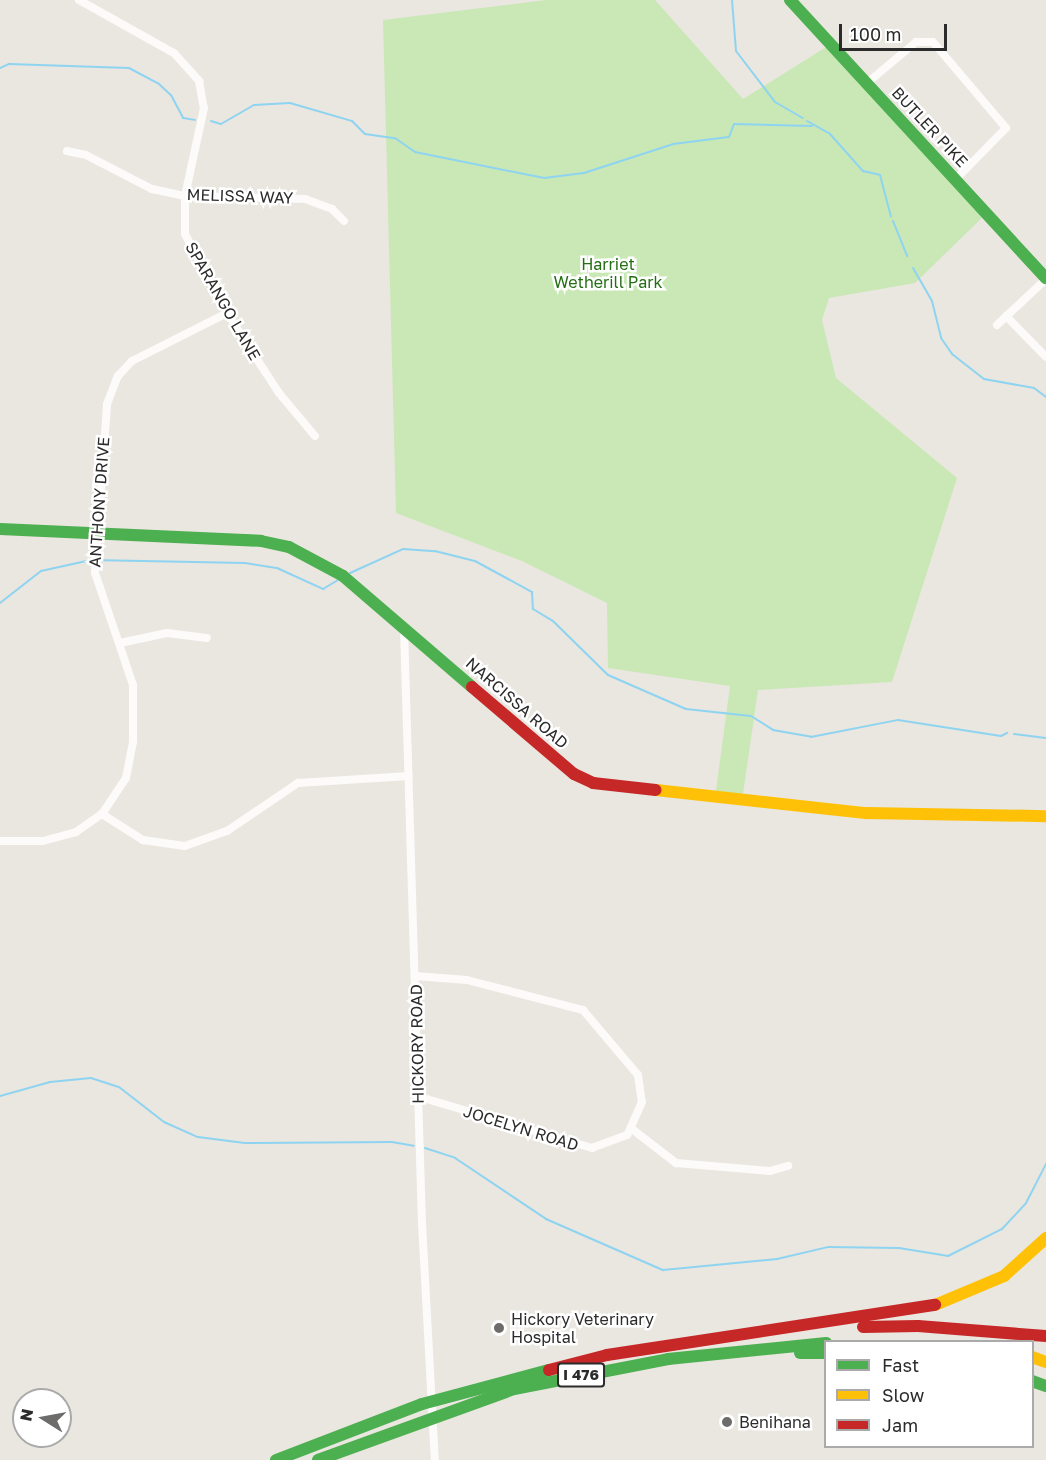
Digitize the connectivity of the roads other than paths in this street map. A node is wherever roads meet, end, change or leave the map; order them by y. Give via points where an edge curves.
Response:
1 (79, 0) edge
2 (790, 0) edge
3 (867, 83) junction
4 (67, 151) dead end
5 (956, 179) junction
6 (186, 196) junction
7 (344, 221) dead end
8 (1046, 278) edge
9 (227, 313) junction
10 (1006, 316) junction
11 (997, 325) dead end
12 (1046, 357) edge
13 (315, 436) dead end
14 (0, 529) edge
15 (95, 534) junction
16 (404, 628) junction
17 (207, 638) dead end
18 (120, 643) junction
19 (409, 776) junction
20 (102, 814) junction
21 (1046, 816) edge
22 (0, 841) edge
23 (415, 976) junction
24 (417, 1096) junction
25 (632, 1129) junction
26 (788, 1166) dead end
27 (1046, 1238) edge
28 (797, 1329) junction
29 (1046, 1336) edge
30 (824, 1342) edge
31 (824, 1353) edge
32 (668, 1359) junction
33 (276, 1460) edge
34 (318, 1460) edge
35 (435, 1460) edge

1 - 6 street, SPARANGO LANE via 174,53 198,81 204,108
2 - 3 main road, BUTLER PIKE
3 - 5 main road, BUTLER PIKE
3 - 5 street via 916,42 933,42 1006,128
4 - 6 street, MELISSA WAY via 86,155 141,185
5 - 8 main road, BUTLER PIKE
6 - 7 street, MELISSA WAY via 288,196 332,209
6 - 9 street, SPARANGO LANE via 184,234
8 - 10 street
9 - 13 street, SPARANGO LANE via 279,393
9 - 15 street, ANTHONY DRIVE via 137,357 118,375 107,404
10 - 11 street
10 - 12 street
14 - 15 main road, NARCISSA ROAD
15 - 16 main road, NARCISSA ROAD via 283,545 343,576
15 - 18 street, ANTHONY DRIVE via 95,585
16 - 19 street, HICKORY ROAD
16 - 21 main road, NARCISSA ROAD via 574,774 593,783 866,813
17 - 18 street via 167,633
18 - 20 street, ANTHONY DRIVE via 133,685 131,762 118,793
19 - 20 street via 298,783 228,831 184,846 143,840
19 - 23 street, HICKORY ROAD
20 - 22 street, ANTHONY DRIVE via 58,837
23 - 24 street, HICKORY ROAD
23 - 25 street via 467,980 572,1006 591,1016 638,1075 642,1102
24 - 25 street, JOCELYN ROAD via 583,1147 611,1144
24 - 35 street, HICKORY ROAD
25 - 26 street via 676,1163 771,1171
27 - 28 main road via 1015,1269 961,1300 920,1311
28 - 29 main road, I 476 via 918,1326
28 - 33 main road, I 476 via 608,1355 422,1404
30 - 32 main road, I 476
31 - 32 main road
32 - 34 main road, I 476 via 514,1389

